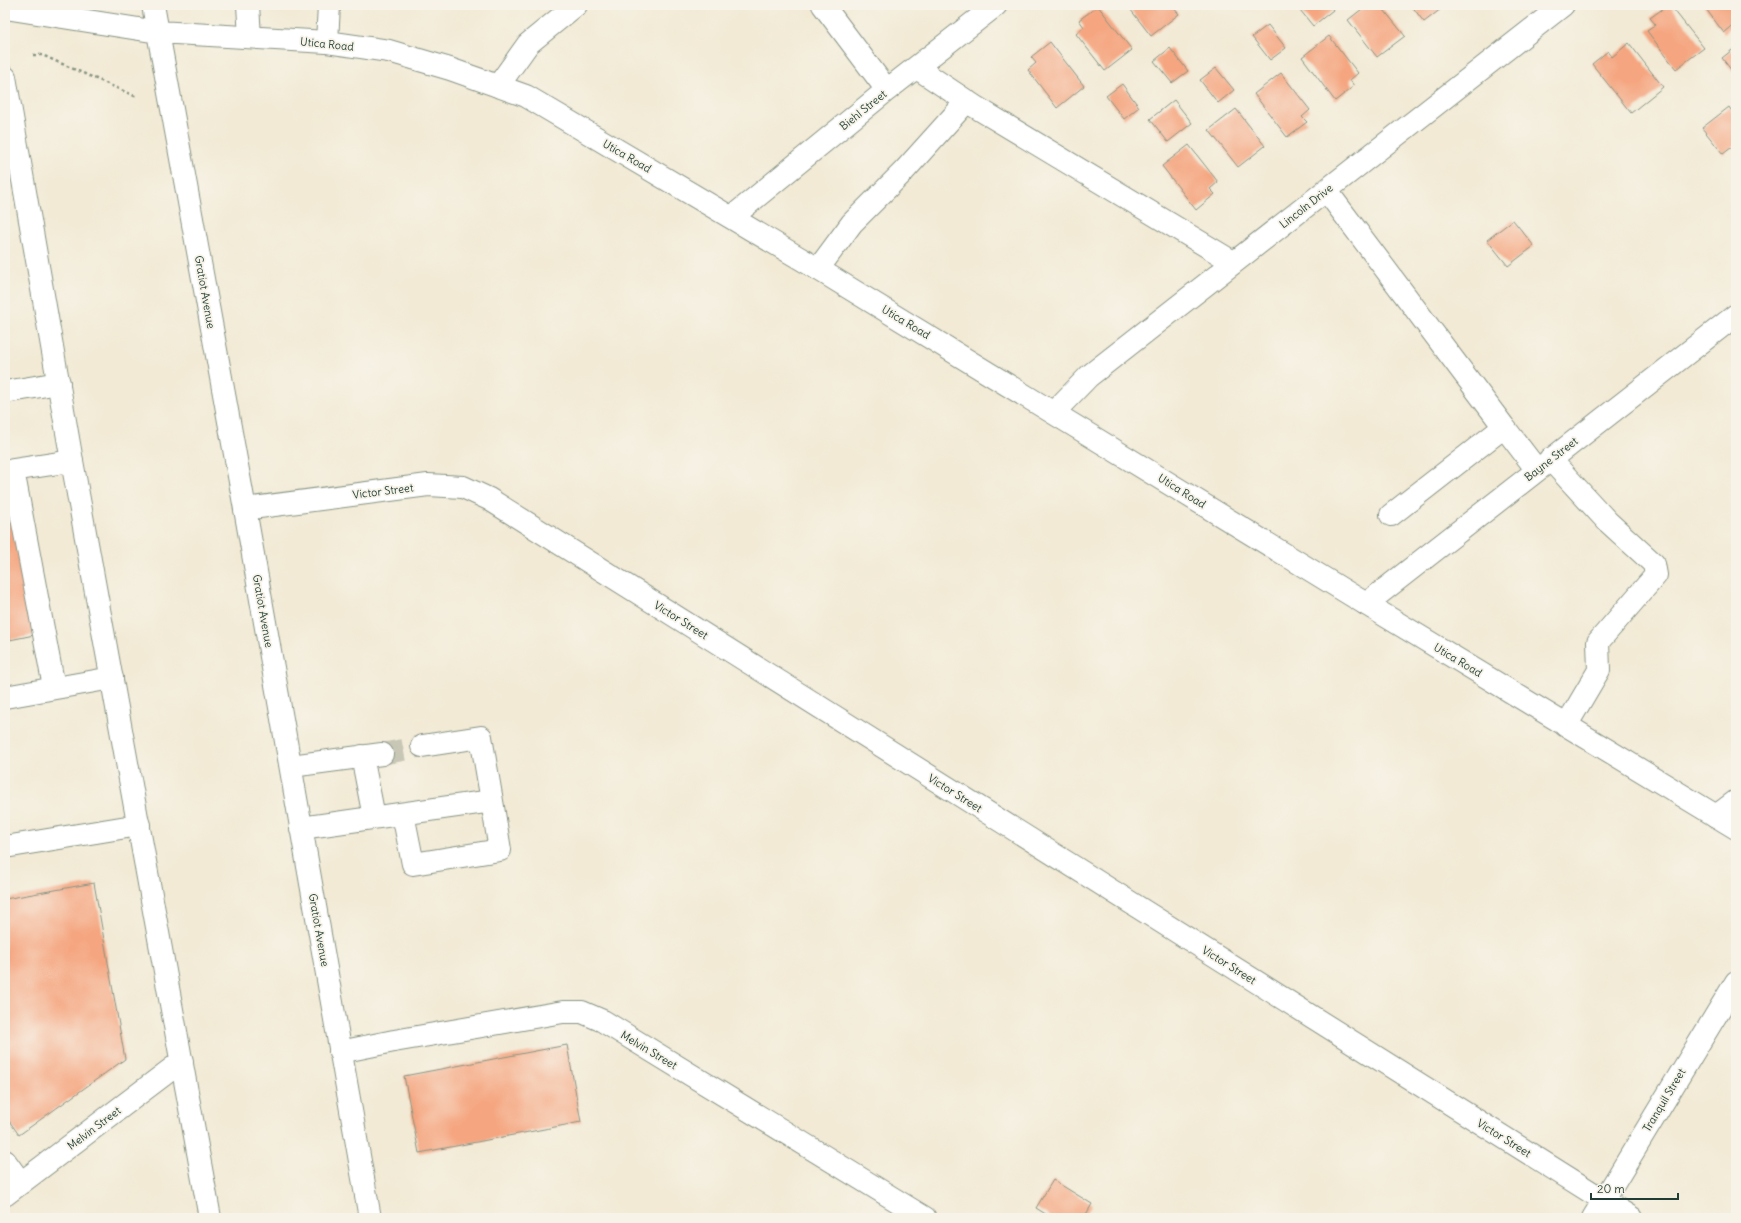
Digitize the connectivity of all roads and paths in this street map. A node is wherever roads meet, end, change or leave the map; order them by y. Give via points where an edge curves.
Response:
1 (152, 5) edge
2 (248, 5) edge
3 (329, 5) edge
4 (576, 5) edge
5 (823, 5) edge
6 (996, 5) edge
7 (1563, 5) edge
8 (5, 8) edge
9 (158, 32) junction
10 (250, 37) junction
11 (327, 42) junction
12 (33, 55) dead end
13 (916, 68) junction
14 (5, 77) edge
15 (498, 86) junction
16 (887, 90) junction
17 (137, 97) dead end
18 (967, 101) junction
19 (1326, 190) junction
20 (732, 217) junction
21 (1233, 262) junction
22 (818, 269) junction
23 (1736, 314) edge
24 (58, 383) junction
25 (5, 392) edge
26 (1054, 412) junction
27 (1504, 427) junction
28 (72, 460) junction
29 (1543, 465) junction
30 (9, 471) edge
31 (245, 509) junction
32 (1391, 515) dead end
33 (1366, 604) junction
34 (112, 678) junction
35 (54, 688) junction
36 (5, 697) edge
37 (1566, 726) junction
38 (422, 746) tunnel mouth
39 (291, 766) junction
40 (492, 801) junction
41 (1736, 801) edge
42 (403, 814) junction
43 (1716, 816) junction
44 (374, 817) junction
45 (139, 824) junction
46 (301, 828) junction
47 (1736, 828) edge
48 (5, 847) edge
49 (1736, 982) edge
50 (340, 1052) junction
51 (182, 1061) junction
52 (5, 1161) edge
53 (13, 1189) edge
54 (1598, 1209) edge
55 (210, 1218) edge
56 (370, 1218) edge
57 (925, 1218) edge
58 (1632, 1218) edge

1 - 9 main road, Gratiot Avenue
2 - 10 main road
3 - 11 main road
4 - 15 main road via 528,44
5 - 16 main road
6 - 13 main road, Biehl Street
7 - 19 main road, Lincoln Drive
8 - 9 main road, Utica Road
9 - 10 main road, Utica Road
9 - 31 main road, Gratiot Avenue
10 - 11 main road, Utica Road
11 - 15 main road, Utica Road via 389,52
12 - 17 path via 42,55
13 - 16 main road, Biehl Street
13 - 18 main road
14 - 24 main road
15 - 20 main road, Utica Road via 526,96
16 - 20 main road, Biehl Street
18 - 21 main road
18 - 22 main road via 904,171 852,223
19 - 21 main road, Lincoln Drive
19 - 27 main road
20 - 22 main road, Utica Road
21 - 26 main road, Lincoln Drive via 1089,376
22 - 26 main road, Utica Road
23 - 29 main road, Bayne Street
24 - 25 main road
24 - 28 main road
26 - 33 main road, Utica Road
27 - 29 main road
27 - 32 main road
28 - 30 main road
28 - 34 main road
29 - 33 main road, Bayne Street
29 - 37 main road via 1654,564 1656,575 1598,642 1599,670
30 - 35 main road
31 - 39 main road, Gratiot Avenue
31 - 54 main road, Victor Street via 428,485 463,487 489,499
33 - 37 main road, Utica Road
34 - 35 main road
34 - 45 main road
35 - 36 main road
37 - 43 main road, Utica Road
38 - 40 main road via 481,736
39 - 44 main road via 372,755
39 - 46 main road, Gratiot Avenue
40 - 42 main road
40 - 42 main road via 500,850 413,864
41 - 43 main road
42 - 44 main road
43 - 47 main road, Utica Road
44 - 46 main road
45 - 48 main road
45 - 51 main road
46 - 50 main road, Gratiot Avenue
49 - 54 main road, Tranquil Street
50 - 56 main road, Gratiot Avenue
50 - 57 main road, Melvin Street via 563,1012 582,1012 603,1022
51 - 53 main road, Melvin Street
51 - 55 main road
52 - 53 main road
54 - 58 main road, Victor Street

